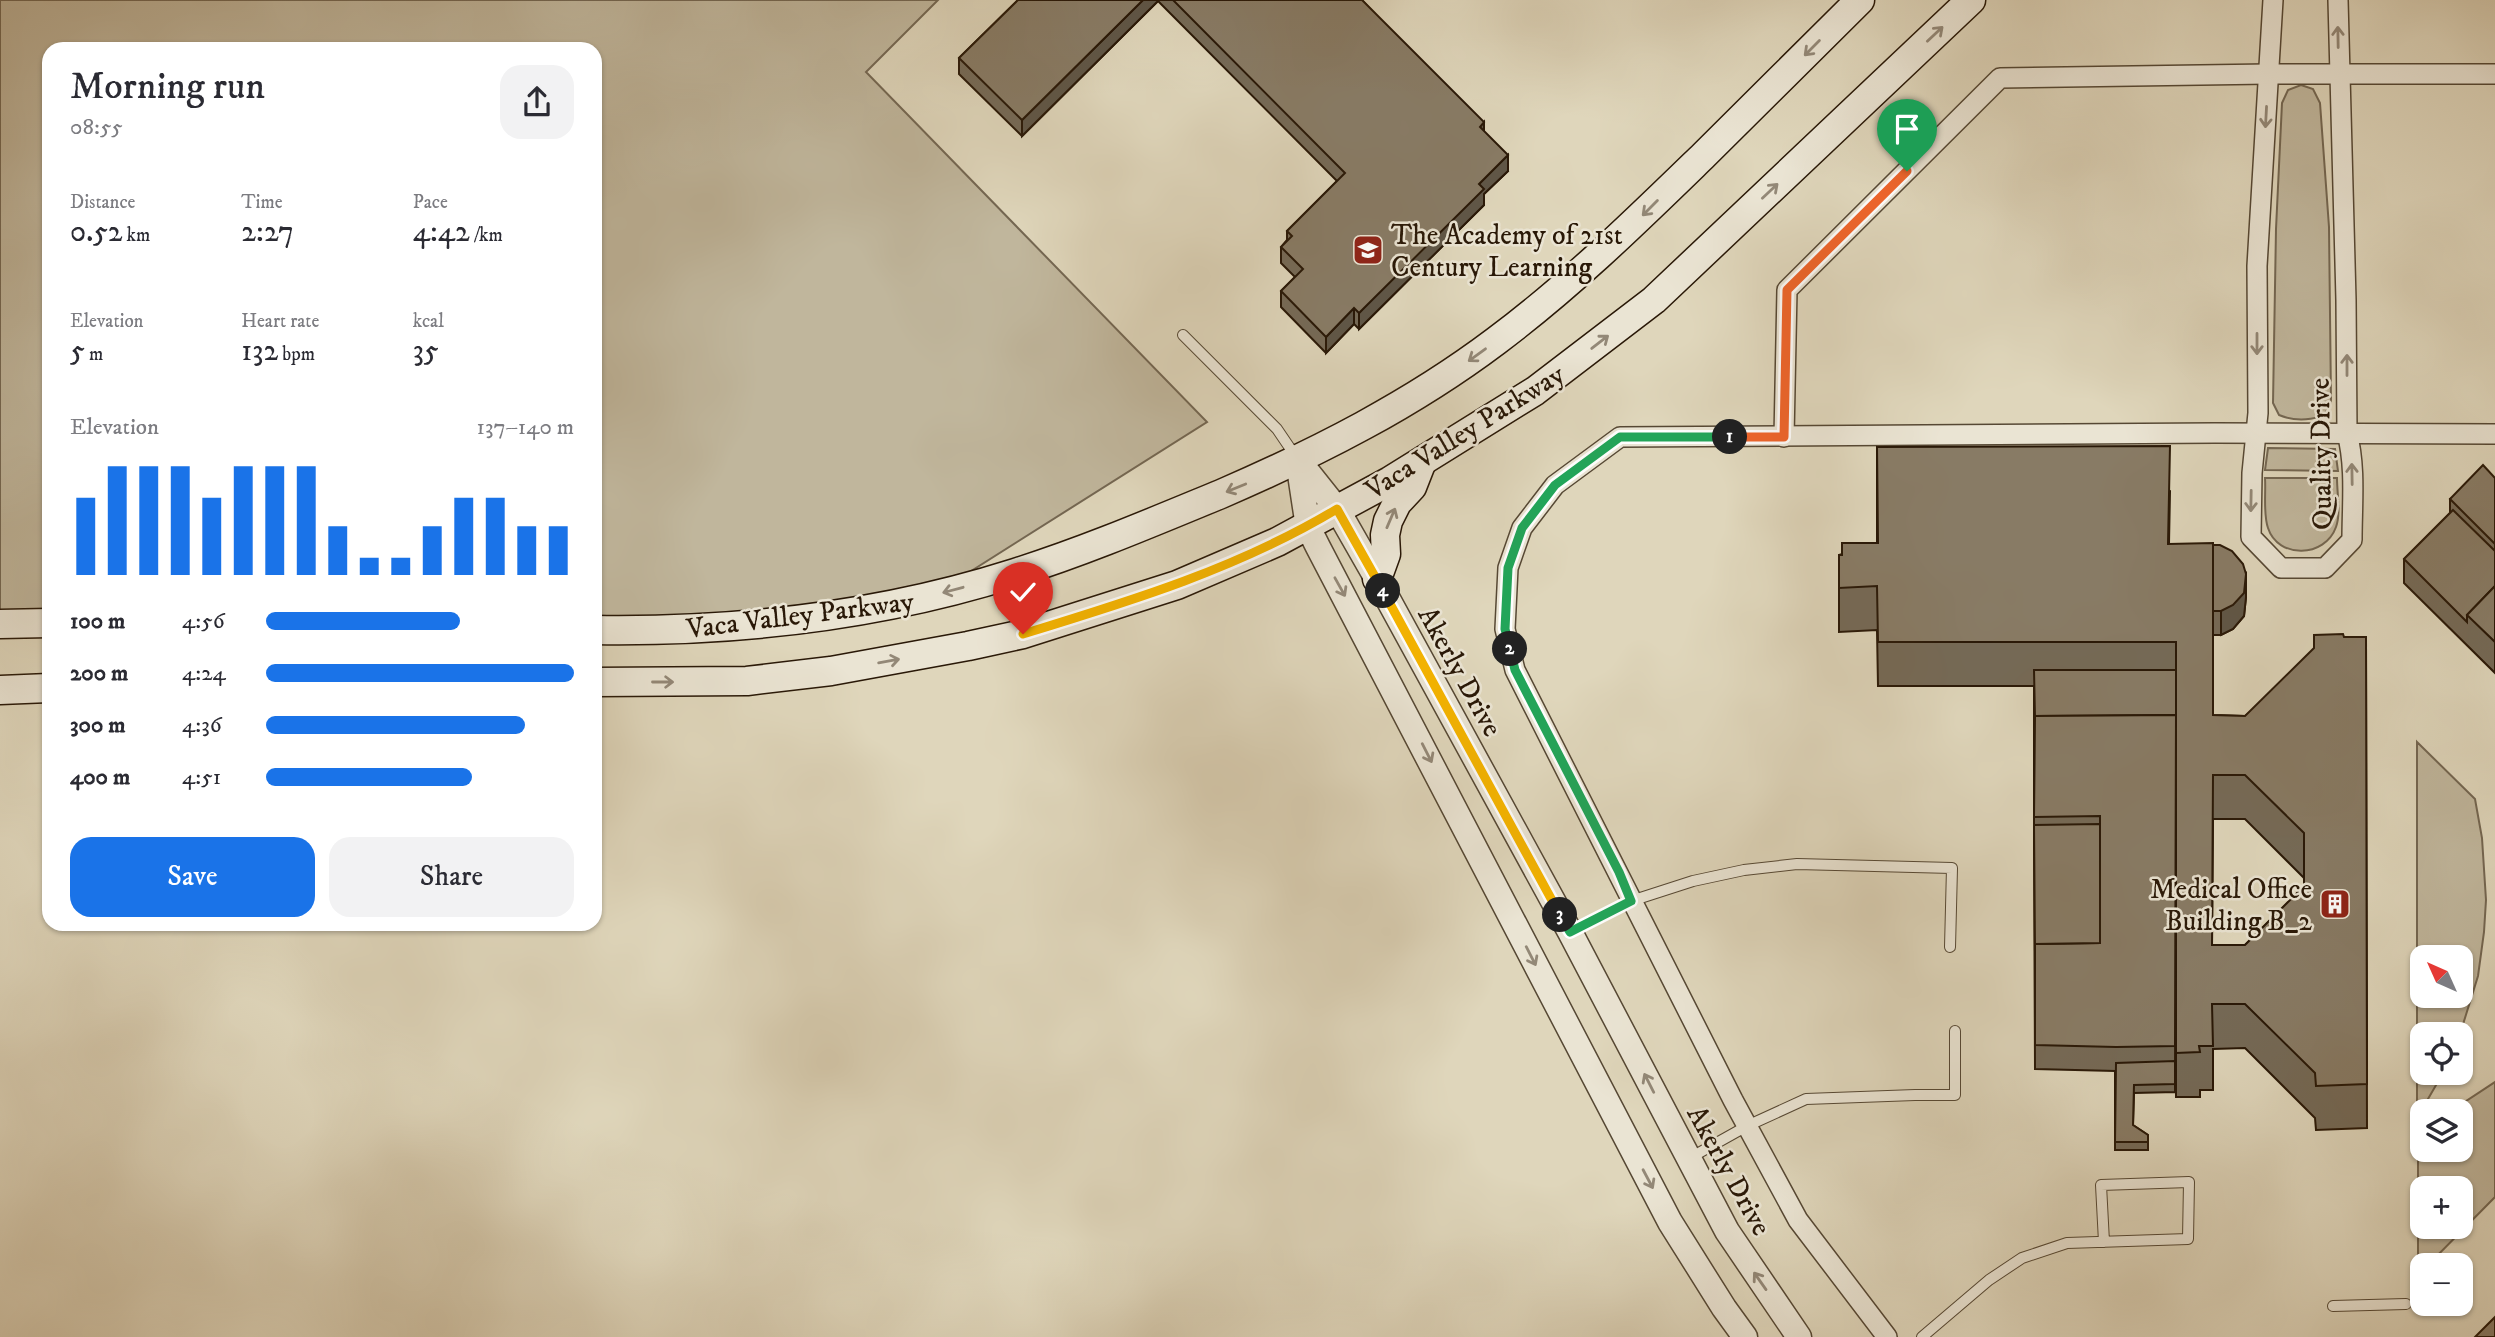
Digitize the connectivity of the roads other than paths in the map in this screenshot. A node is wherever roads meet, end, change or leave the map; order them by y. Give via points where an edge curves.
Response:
1 (1860, 0) edge
2 (1971, 0) edge
3 (2273, 0) edge
4 (2338, 0) edge
5 (2268, 74) junction
6 (2495, 74) edge
7 (2340, 75) junction
8 (1183, 335) dead end
9 (2255, 433) junction
10 (2347, 433) junction
11 (2495, 434) edge
12 (1784, 437) junction
13 (1298, 460) junction
14 (1422, 462) junction
15 (1337, 509) junction
16 (1308, 527) junction
17 (1377, 579) junction
18 (42, 623) edge
19 (0, 624) edge
20 (602, 630) edge
21 (602, 682) edge
22 (42, 688) edge
23 (0, 690) edge
24 (1631, 901) junction
25 (1570, 932) junction
26 (1950, 947) dead end
27 (1955, 1031) dead end
28 (1747, 1126) junction
29 (1687, 1159) junction
30 (2104, 1242) junction
31 (2406, 1304) dead end
32 (2333, 1306) dead end
33 (1745, 1337) edge
34 (1799, 1337) edge
35 (1887, 1337) edge
36 (1922, 1337) edge

1 -> 13 main road, Vaca Valley Parkway via 1618,240 1549,299 1430,388
14 -> 2 main road, Vaca Valley Parkway via 1535,391 1654,300
3 - 5 street, Quality Drive
7 -> 4 street, Quality Drive
5 - 7 street
5 -> 9 street, Quality Drive via 2257,266
5 - 12 street via 2000,78 1787,290
6 - 7 street
10 -> 7 street, Quality Drive
8 - 13 lane via 1277,429
9 - 10 street
9 -> 10 street, Quality Drive via 2251,537 2281,568 2325,568 2352,540
9 - 12 street
10 - 11 street
12 - 24 street via 1620,437 1555,485 1522,528 1508,568 1505,629 1515,670
13 - 15 street, Akerly Drive
13 - 16 street
13 -> 20 main road, Vaca Valley Parkway via 1140,528 1016,573 930,597 755,624
14 - 15 main road, Vaca Valley Parkway
17 -> 14 main road via 1386,554 1388,521
15 - 16 main road, Vaca Valley Parkway
15 - 17 street, Akerly Drive
21 -> 16 main road, Vaca Valley Parkway via 747,681 843,669 1023,634 1177,585
16 -> 33 street via 1670,1222
17 - 25 street, Akerly Drive
18 - 19 main road
22 - 23 main road
24 - 25 lane
24 - 26 lane via 1693,881 1797,864 1952,868
24 - 28 street
29 -> 25 street, Akerly Drive
27 - 28 lane via 1955,1095 1806,1099
28 - 29 lane
28 - 35 street via 1798,1220
34 -> 29 street, Akerly Drive via 1727,1231
30 - 30 lane via 2101,1185 2189,1182 2188,1239
30 - 36 lane via 2067,1243 2022,1258
31 - 32 lane

